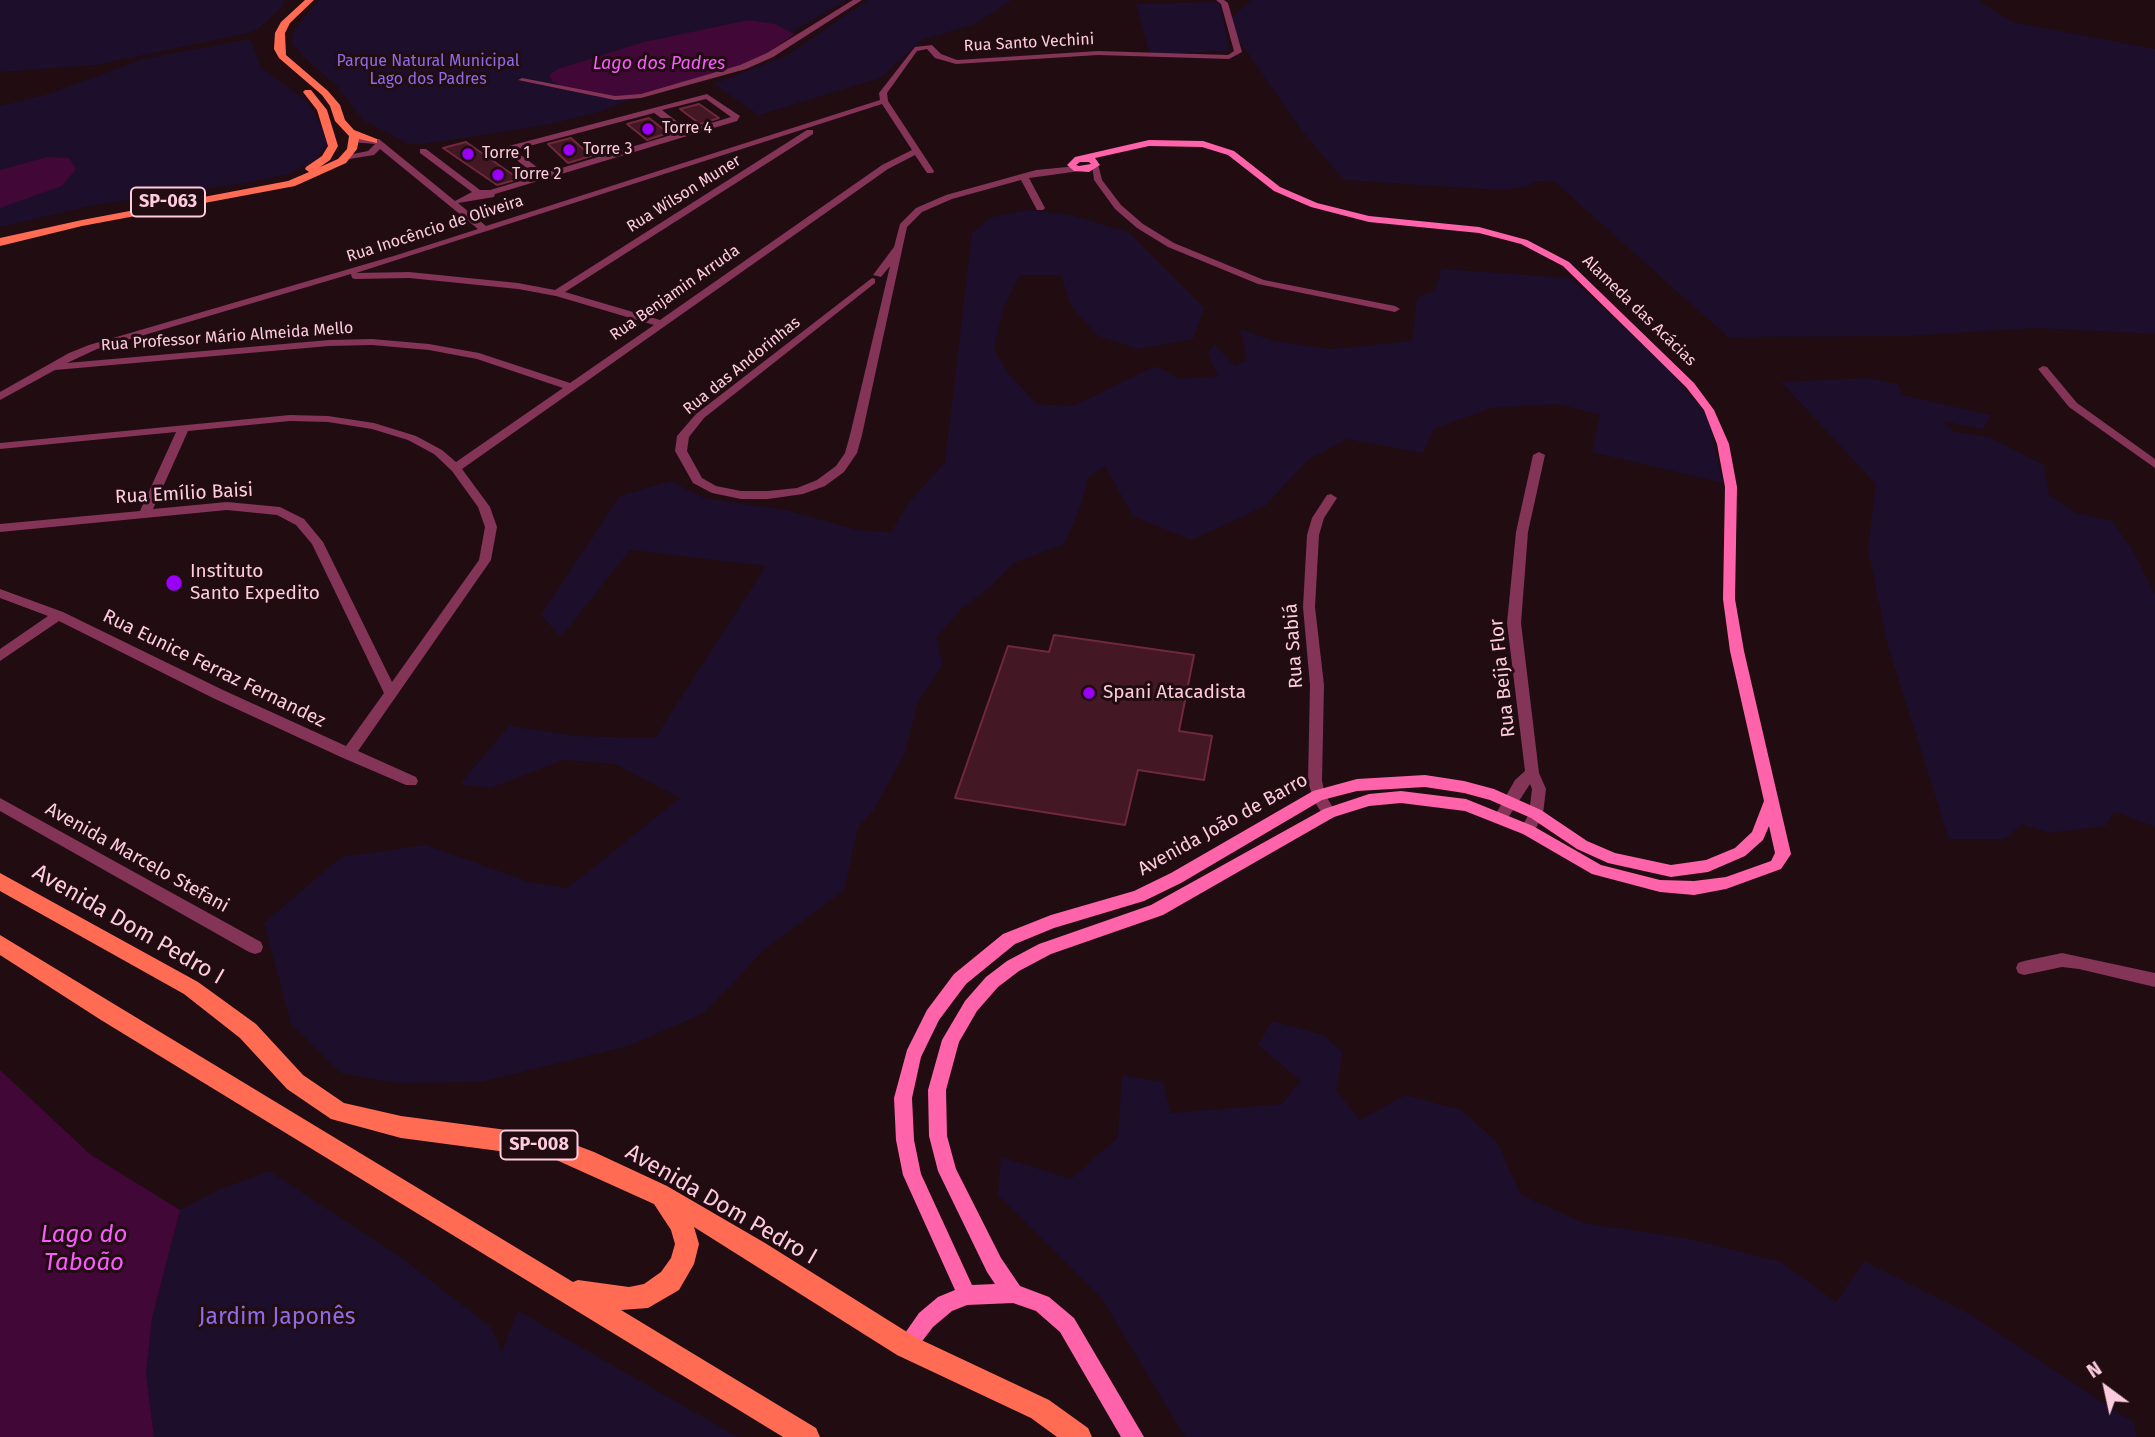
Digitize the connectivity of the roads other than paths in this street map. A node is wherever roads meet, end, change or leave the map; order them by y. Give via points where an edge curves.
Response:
1 (296, 0) edge
2 (310, 0) edge
3 (858, 0) edge
4 (1220, 0) edge
5 (522, 79) dead end
6 (719, 93) dead end
7 (707, 96) junction
8 (884, 101) junction
9 (656, 110) junction
10 (827, 121) junction
11 (687, 133) junction
12 (353, 136) junction
13 (376, 142) junction
14 (748, 146) junction
15 (1122, 148) junction
16 (331, 150) junction
17 (423, 151) dead end
18 (916, 151) junction
19 (366, 155) junction
20 (346, 158) junction
21 (772, 158) junction
22 (398, 163) junction
23 (1077, 165) junction
24 (1096, 166) junction
25 (930, 170) dead end
26 (543, 176) junction
27 (1024, 176) junction
28 (1098, 180) junction
29 (478, 192) junction
30 (491, 193) junction
31 (455, 202) junction
32 (1040, 208) dead end
33 (484, 229) junction
34 (0, 236) edge
35 (0, 242) edge
36 (400, 257) junction
37 (409, 275) junction
38 (336, 276) junction
39 (882, 280) junction
40 (557, 293) junction
41 (1395, 309) dead end
42 (659, 323) junction
43 (125, 337) junction
44 (122, 360) junction
45 (48, 368) junction
46 (2043, 369) dead end
47 (569, 387) junction
48 (0, 397) edge
49 (184, 428) junction
50 (0, 446) edge
51 (1539, 455) dead end
52 (2155, 464) edge
53 (456, 468) junction
54 (1331, 498) dead end
55 (145, 513) junction
56 (0, 528) edge
57 (0, 593) edge
58 (58, 615) junction
59 (0, 656) edge
60 (390, 692) junction
61 (348, 754) junction
62 (1532, 773) junction
63 (411, 781) dead end
64 (1318, 795) junction
65 (1772, 797) junction
66 (1509, 801) junction
67 (0, 804) edge
68 (1328, 813) junction
69 (1536, 814) junction
70 (1501, 817) junction
71 (1528, 830) junction
72 (1758, 836) junction
73 (1783, 848) junction
74 (0, 881) edge
75 (0, 944) edge
76 (255, 947) dead end
77 (2024, 968) dead end
78 (2155, 980) edge
79 (659, 1194) junction
80 (571, 1291) junction
81 (1013, 1293) junction
82 (967, 1295) junction
83 (906, 1346) junction
84 (807, 1437) edge
85 (1079, 1437) edge
86 (1133, 1437) edge

1 - 16 main road via 274,25 267,41 271,59 320,104
2 - 12 main road via 286,22 279,49 325,93
3 - 5 street via 743,67 641,96 615,98
4 - 8 street, Rua Santo Vechini via 1238,52 1234,56 1075,53 956,62 922,46 886,85
6 - 7 street
7 - 9 street
7 - 11 street via 736,118
8 - 10 street, Rua Inocêncio de Oliveira
8 - 18 street
9 - 11 street
9 - 26 street via 505,146
10 - 14 street, Rua Inocêncio de Oliveira
10 - 21 street, Rua Wilson Muner
11 - 26 street
12 - 13 main road
12 - 16 main road, SP-063
12 - 20 main road
13 - 19 street, SP-063 via 377,149
13 - 22 street
14 - 21 street via 766,149
14 - 33 street, Rua Inocêncio de Oliveira
15 - 23 street, Alameda das Acácias
15 - 24 street
15 - 65 street, Alameda das Acácias via 1168,141 1203,144 1231,153 1277,189 1324,208 1370,219 1479,229 1524,242 1566,264 1690,385 1709,410 1723,444 1731,487 1729,599
16 - 20 main road, SP-063
16 - 34 main road, SP-063 via 310,169 274,183
17 - 29 street
18 - 25 street
18 - 42 street, Rua Benjamin Arruda via 885,167
19 - 20 street, SP-063
19 - 22 street
20 - 35 main road, SP-063 via 291,184
21 - 40 street, Rua Wilson Muner
22 - 31 street
23 - 24 street
23 - 27 street, Rua das Andorinhas
23 - 28 street
24 - 28 street
26 - 30 street
27 - 32 street
27 - 39 street, Rua das Andorinhas via 919,210 903,226
28 - 41 street via 1109,198 1140,226 1208,263 1304,293
29 - 30 street
29 - 31 street
30 - 31 street
31 - 33 street
33 - 36 street, Rua Inocêncio de Oliveira
36 - 37 street via 397,267
36 - 38 street, Rua Inocêncio de Oliveira
37 - 38 street
37 - 40 street
38 - 43 street, Rua Inocêncio de Oliveira
39 - 39 street, Rua das Andorinhas via 886,301 856,435 840,469 799,491 768,495 712,489 696,480 681,452 683,436 700,416 854,296
40 - 42 street
42 - 47 street, Rua Benjamin Arruda
43 - 44 street via 120,346
43 - 45 street, Rua Inocêncio de Oliveira
44 - 45 street, Rua Professor Mário Almeida Mello
44 - 47 street, Rua Professor Mário Almeida Mello via 372,342 479,356
45 - 48 street, Rua Inocêncio de Oliveira
46 - 52 street via 2073,405
47 - 53 street, Rua Benjamin Arruda
49 - 50 street
49 - 53 street via 328,419 412,438
49 - 55 street
51 - 62 street, Rua Beíja Flor via 1522,532 1514,623
53 - 60 street via 484,507 491,527 485,560
54 - 64 street, Rua Sabiá via 1318,518 1310,550
55 - 56 street, Rua Emílio Baisi
55 - 60 street, Rua Emílio Baisi via 250,506 280,511 300,522 317,542
57 - 58 street, Rua Eunice Ferraz Fernandez
58 - 59 street
58 - 61 street, Rua Eunice Ferraz Fernandez
60 - 61 street
61 - 63 street, Rua Eunice Ferraz Fernandez
62 - 66 street
62 - 69 street, Rua Beíja Flor via 1539,789
64 - 66 street, Avenida João de Barro via 1357,785 1424,781 1464,786
64 - 68 street
64 - 82 street, Avenida João de Barro via 1138,896 1009,939 960,979 933,1015 914,1056 903,1098 905,1140 912,1175
65 - 72 street
65 - 73 street, Alameda das Acácias
66 - 69 street, Avenida João de Barro
66 - 70 street
67 - 76 street, Avenida Marcelo Stefani
68 - 70 street via 1369,800 1401,797 1466,805
68 - 81 street via 1157,910 1045,949 1013,966 971,1006 951,1040 937,1090 938,1136 947,1171 970,1221
69 - 71 street
69 - 72 street, Avenida João de Barro via 1582,845 1613,859 1671,871 1730,859
70 - 71 street
71 - 73 street via 1597,870 1660,886 1726,883 1776,864
72 - 73 street
74 - 79 main road, Avenida Dom Pedro I / SP-008 via 191,988 248,1031 295,1082 339,1112 401,1127 552,1147
75 - 80 main road
77 - 78 street via 2062,960
79 - 80 main road via 681,1224 687,1244 682,1264 670,1281 648,1296 629,1299
79 - 83 main road, Avenida Dom Pedro I / SP-008
80 - 84 main road
81 - 82 street
81 - 86 street via 1042,1304 1067,1325
82 - 83 street via 945,1304
83 - 85 main road, Avenida Dom Pedro I / SP-008 via 1040,1409

